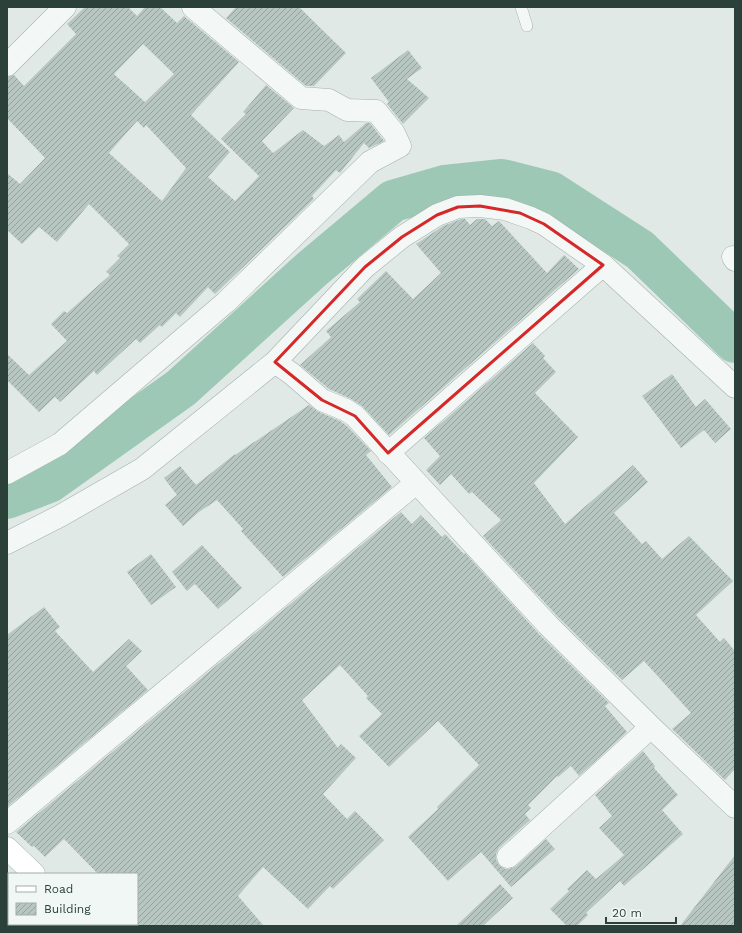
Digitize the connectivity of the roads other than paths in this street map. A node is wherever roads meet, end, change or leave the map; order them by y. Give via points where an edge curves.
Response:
1 (65, 7) edge
2 (193, 7) edge
3 (521, 7) edge
4 (527, 26) dead end
5 (7, 65) edge
6 (603, 265) junction
7 (275, 362) junction
8 (735, 387) edge
9 (388, 453) junction
10 (7, 473) edge
11 (416, 483) junction
12 (7, 543) edge
13 (651, 727) junction
14 (735, 807) edge
15 (7, 823) edge
16 (7, 848) edge
17 (508, 856) dead end
18 (33, 873) edge

1 - 5 street
2 - 10 street via 301,98 329,100 347,110 376,110 394,133 400,146 370,162 226,302 60,444
3 - 4 lane
6 - 7 street via 544,224 531,218 505,209 458,207 437,215 402,237 365,267
6 - 8 street
6 - 9 street
7 - 9 street via 322,400 355,416
7 - 12 street via 142,469
9 - 11 street
11 - 13 street via 548,625
11 - 15 street
13 - 14 street
13 - 17 street
16 - 18 street

